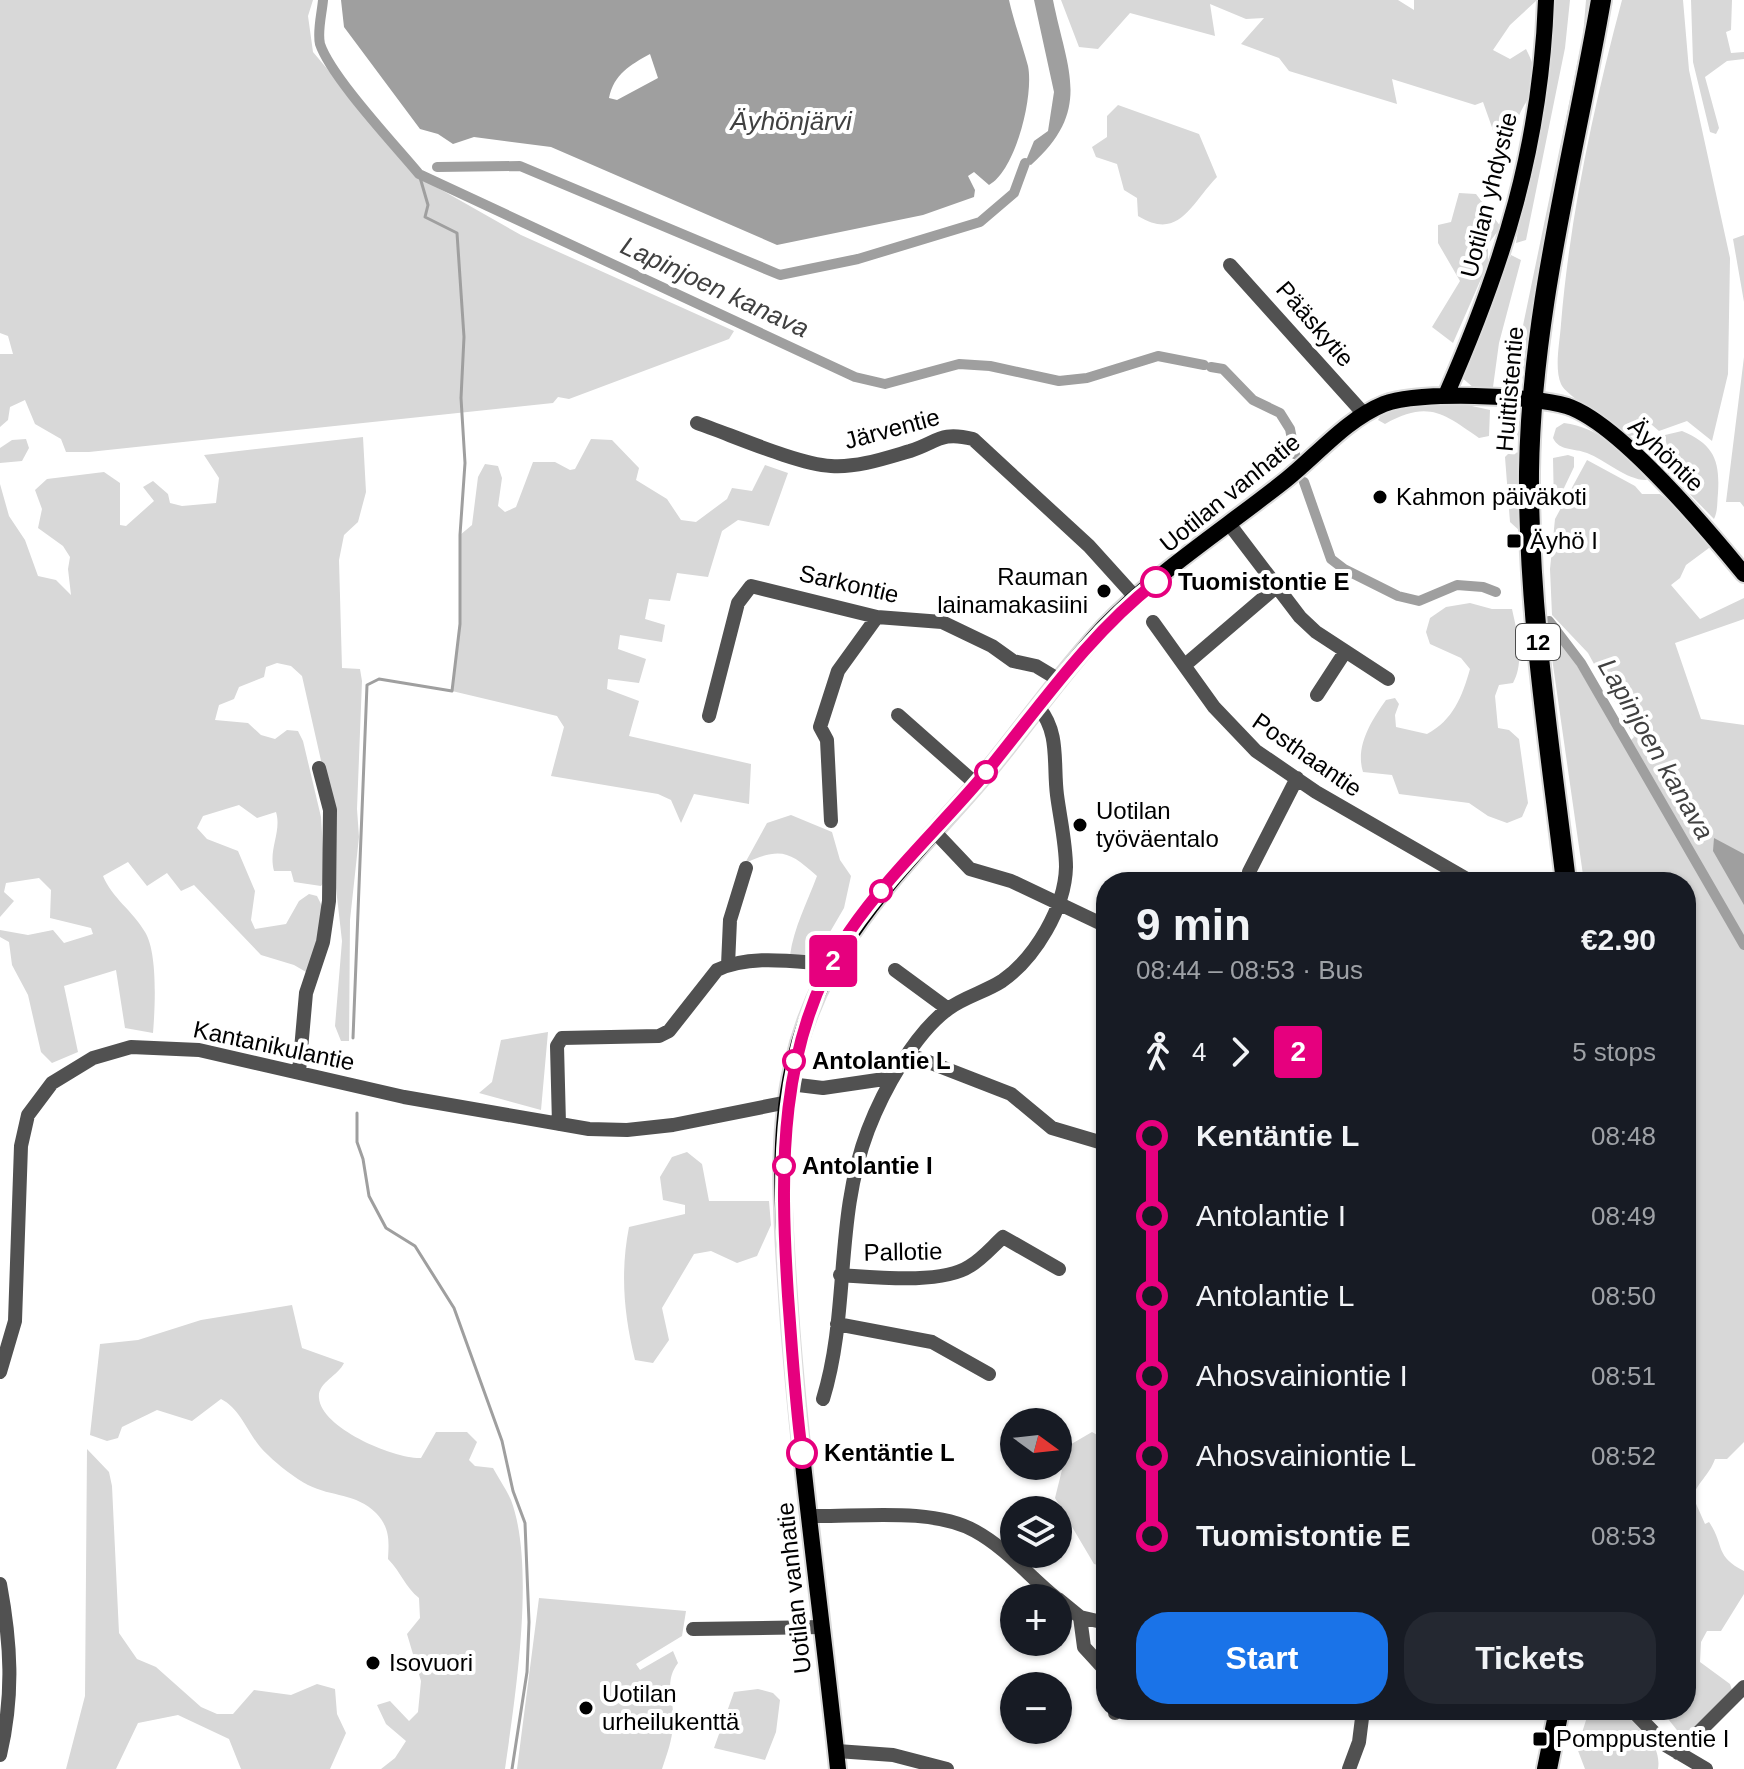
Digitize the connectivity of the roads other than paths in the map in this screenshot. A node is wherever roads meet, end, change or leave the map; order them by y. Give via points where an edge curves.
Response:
1 (1546, 0) edge
2 (1601, 0) edge
3 (1230, 265) dead end
4 (1446, 395) junction
5 (1535, 401) junction
6 (1364, 414) junction
7 (697, 423) dead end
8 (1230, 525) junction
9 (1744, 574) edge
10 (1275, 588) junction
11 (1136, 598) junction
12 (877, 617) junction
13 (1153, 622) dead end
14 (1345, 652) junction
15 (1185, 665) junction
16 (1388, 679) dead end
17 (1061, 681) junction
18 (1317, 695) dead end
19 (1039, 708) junction
20 (898, 715) dead end
21 (709, 716) dead end
22 (319, 768) dead end
23 (1297, 778) junction
24 (976, 784) junction
25 (831, 821) dead end
26 (934, 831) junction
27 (746, 868) dead end
28 (1249, 872) dead end
29 (1454, 872) edge
30 (1564, 872) edge
31 (1059, 903) junction
32 (1096, 921) edge
33 (831, 964) junction
34 (728, 965) junction
35 (895, 970) dead end
36 (948, 1009) junction
37 (908, 1054) junction
38 (299, 1072) junction
39 (891, 1078) junction
40 (790, 1084) junction
41 (788, 1102) junction
42 (559, 1124) junction
43 (1096, 1141) edge
44 (1059, 1269) dead end
45 (840, 1275) junction
46 (837, 1324) junction
47 (0, 1372) edge
48 (989, 1374) dead end
49 (823, 1399) dead end
50 (811, 1516) junction
51 (0, 1584) edge
52 (1040, 1584) edge
53 (1072, 1611) edge
54 (1080, 1617) junction
55 (1096, 1621) edge
56 (822, 1627) junction
57 (693, 1629) dead end
58 (1096, 1660) edge
59 (1744, 1687) edge
60 (1362, 1720) edge
61 (1557, 1720) edge
62 (1643, 1720) edge
63 (837, 1751) junction
64 (1678, 1753) junction
65 (0, 1755) edge
66 (838, 1769) edge
67 (947, 1769) edge
68 (1349, 1769) edge
69 (1547, 1769) edge
70 (1706, 1769) edge

1 - 4 main road, Uotilan yhdystie via 1529,157 1504,251
2 - 5 highway, Huittistentie / 12 via 1547,287
3 - 6 street, Pääskytie
4 - 5 main road, Uotilan vanhatie
4 - 6 main road, Uotilan vanhatie via 1396,400
5 - 9 main road, Äyhöntie via 1568,406 1597,423 1675,494
5 - 30 highway, Huittistentie / 12 via 1529,471 1536,615
6 - 8 main road, Uotilan vanhatie
7 - 11 street, Järventie via 830,466 860,464 953,434 973,439 1089,546
8 - 10 street
8 - 11 main road, Uotilan vanhatie
10 - 14 street via 1316,632
10 - 15 street
11 - 17 main road, Uotilan vanhatie
12 - 17 street, Sarkontie via 942,622
12 - 21 street, Sarkontie via 751,586 738,603
12 - 25 street via 838,671 820,727 827,740
13 - 15 street, Posthaantie
14 - 16 street
14 - 18 street
15 - 23 street, Posthaantie via 1238,735
17 - 19 main road, Uotilan vanhatie
19 - 24 main road, Uotilan vanhatie
19 - 31 street via 1055,738 1054,773 1066,865
20 - 24 street
22 - 38 street via 330,810 329,901 323,942 306,993
23 - 28 street
23 - 29 street, Posthaantie
24 - 26 main road, Uotilan vanhatie
26 - 31 street via 970,869
26 - 33 main road, Uotilan vanhatie via 884,886
27 - 34 street via 730,920
31 - 32 street
31 - 36 street via 1033,949 1012,972
33 - 34 street
33 - 40 main road, Uotilan vanhatie via 807,1021
34 - 42 street via 710,977 669,1031 659,1036 562,1038 557,1046
35 - 36 street
36 - 37 street
37 - 39 street
37 - 43 street via 1011,1094 1052,1128
38 - 42 street, Kantanikulantie
38 - 47 street, Kantanikulantie via 199,1050 131,1047 93,1058 52,1083 28,1115 21,1146 15,1321
39 - 40 street via 823,1088
39 - 45 street via 866,1133 850,1190
40 - 41 main road, Uotilan vanhatie
41 - 42 street, Kantanikulantie via 627,1130
41 - 50 main road, Uotilan vanhatie via 783,1224
44 - 45 street, Pallotie via 1003,1237 970,1266 952,1274
45 - 46 street
46 - 48 street via 932,1342
46 - 49 street
50 - 52 street via 905,1517 963,1525
50 - 56 main road, Uotilan vanhatie
51 - 65 street via 11,1656
53 - 54 street
54 - 55 street
54 - 58 street via 1084,1647
56 - 57 street
56 - 63 main road, Uotilan vanhatie
59 - 64 street
60 - 68 street
61 - 69 highway
62 - 64 street
63 - 66 main road, Uotilan vanhatie
63 - 67 street via 893,1755
64 - 70 street

